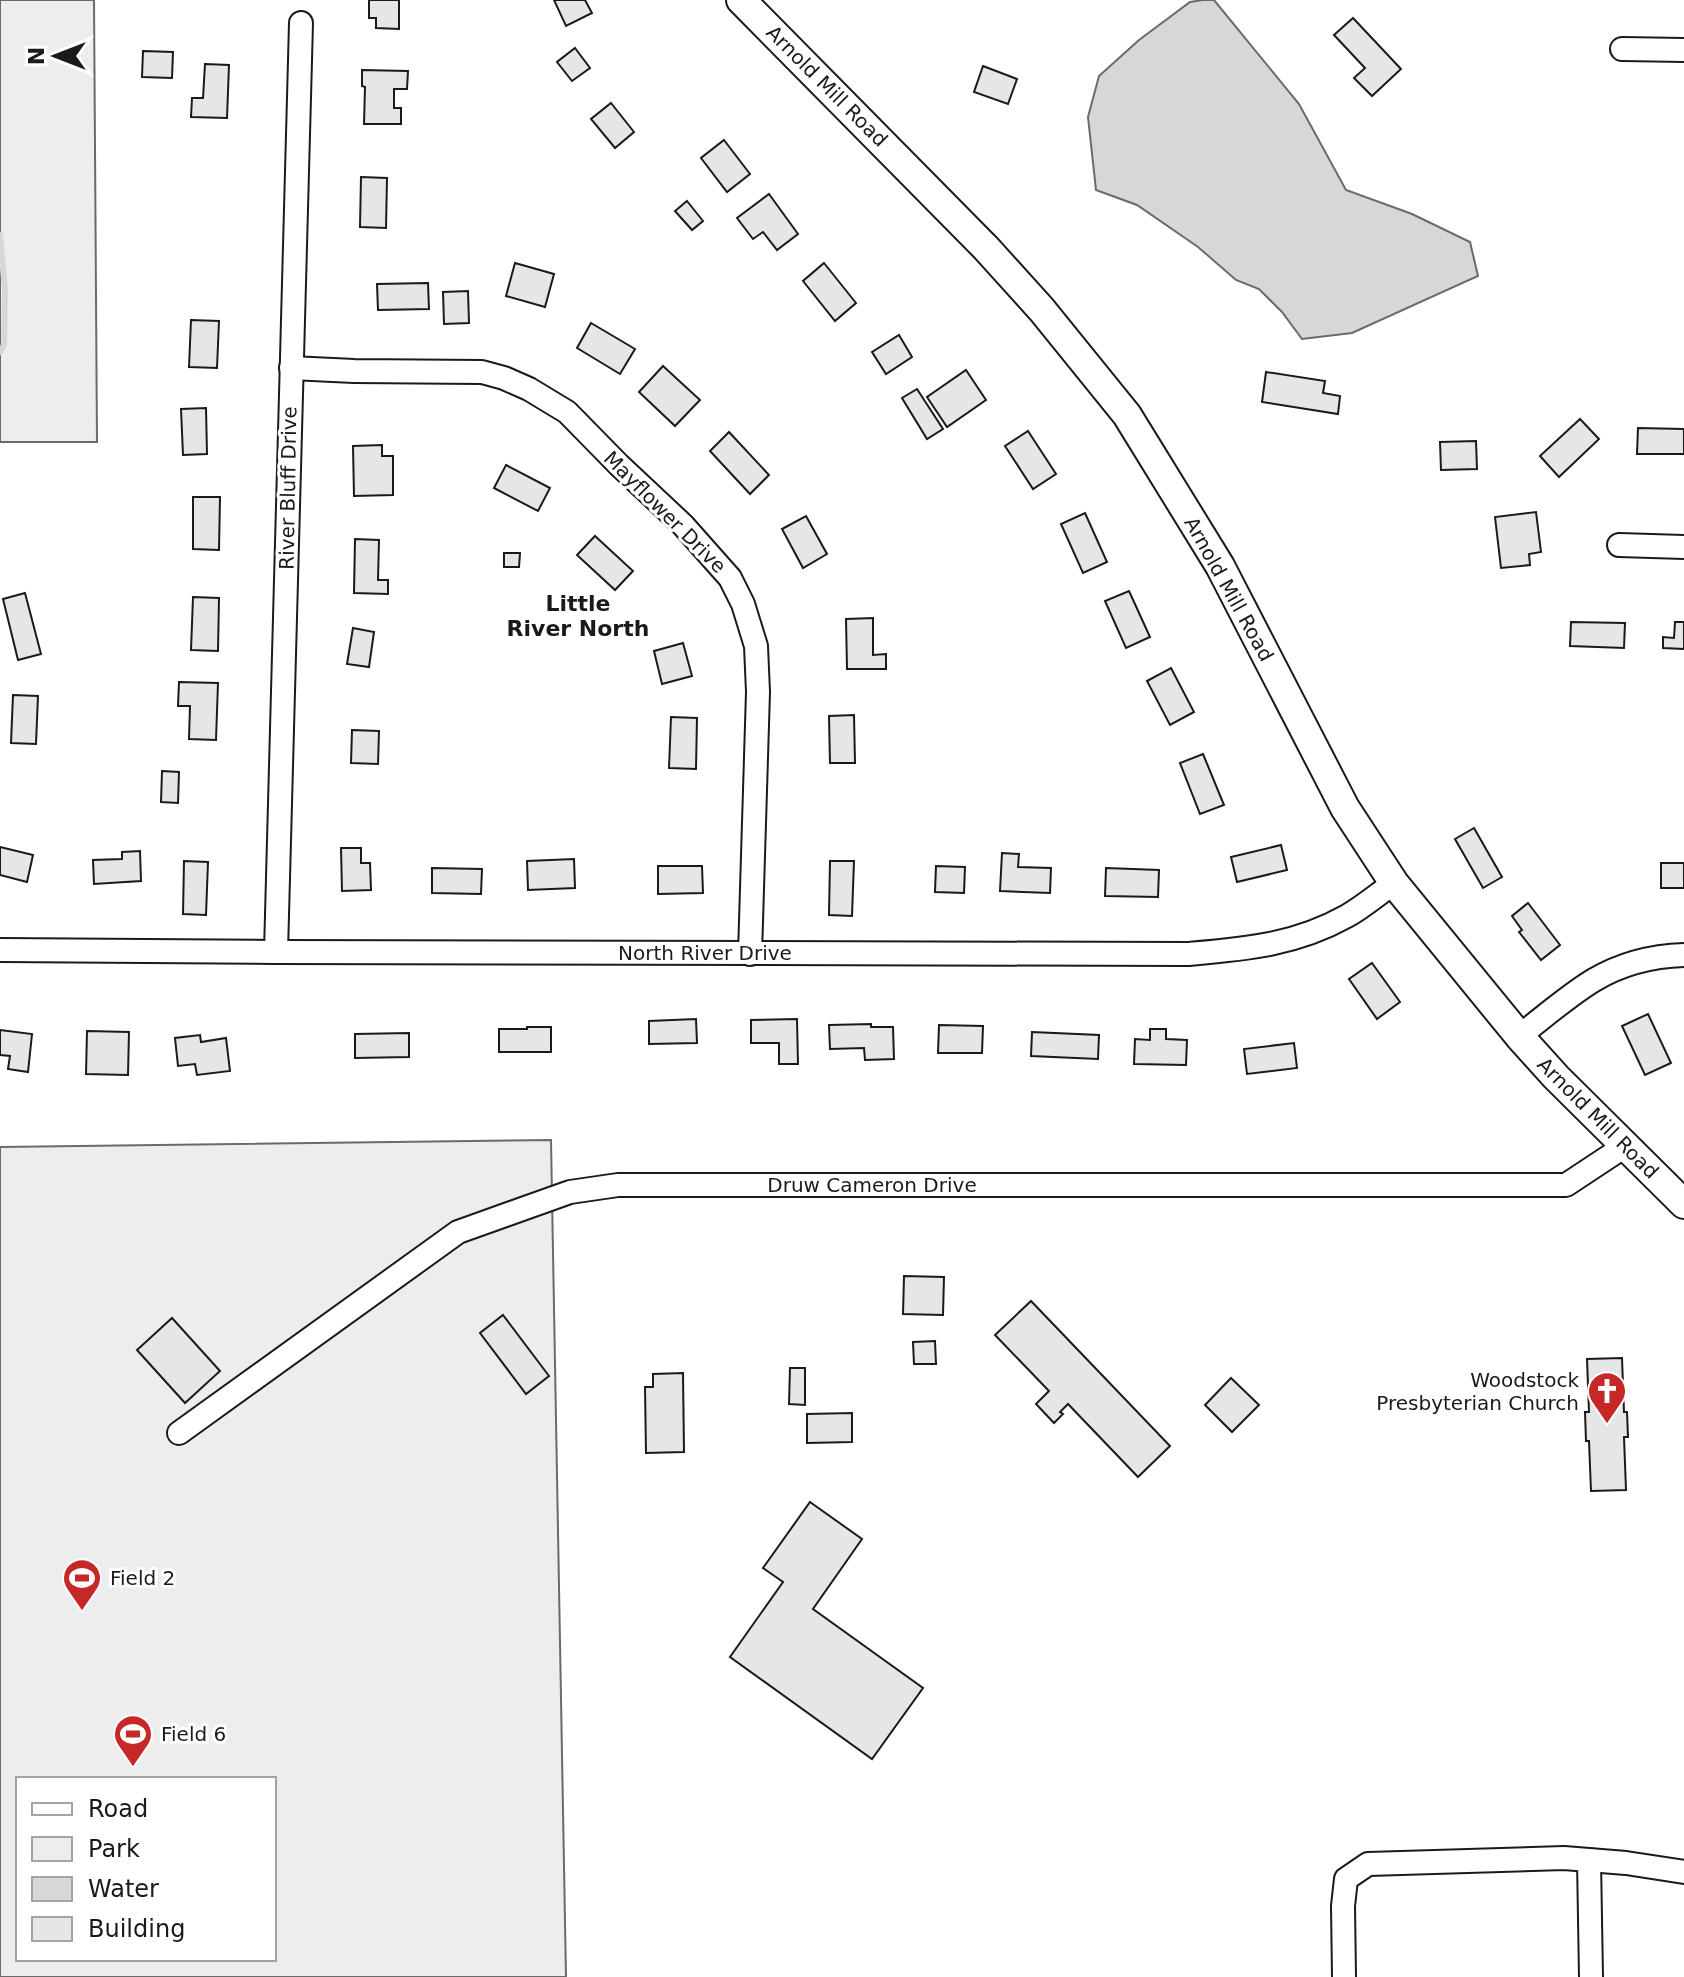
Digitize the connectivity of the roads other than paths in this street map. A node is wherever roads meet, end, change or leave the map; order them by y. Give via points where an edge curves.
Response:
1 (741, 0) edge
2 (301, 23) dead end
3 (1622, 49) dead end
4 (1684, 50) edge
5 (291, 368) junction
6 (1619, 545) dead end
7 (1684, 547) edge
8 (1394, 883) junction
9 (0, 950) edge
10 (276, 952) junction
11 (750, 954) junction
12 (1684, 955) edge
13 (1519, 1036) junction
14 (1625, 1146) junction
15 (1684, 1204) edge
16 (179, 1433) dead end
17 (1589, 1860) junction
18 (1684, 1872) edge
19 (1344, 1977) edge
20 (1591, 1977) edge

1 - 8 main road, Arnold Mill Road via 986,248 1127,415 1220,566 1345,808
2 - 5 street, River Bluff Drive
3 - 4 street
5 - 10 street, River Bluff Drive
5 - 11 street, Mayflower Drive via 482,372 529,389 567,412 730,578 756,646
6 - 7 street
8 - 11 street, North River Drive via 1317,931 1246,949 1189,954
8 - 13 main road, Arnold Mill Road
9 - 10 street, North River Drive
10 - 11 street, North River Drive
12 - 13 street via 1643,960 1594,980
13 - 14 main road, Arnold Mill Road
14 - 15 main road, Arnold Mill Road
14 - 16 street, Druw Cameron Drive via 1566,1185 618,1185 570,1192 458,1232
17 - 18 street
17 - 19 street via 1368,1864 1346,1879
17 - 20 street

